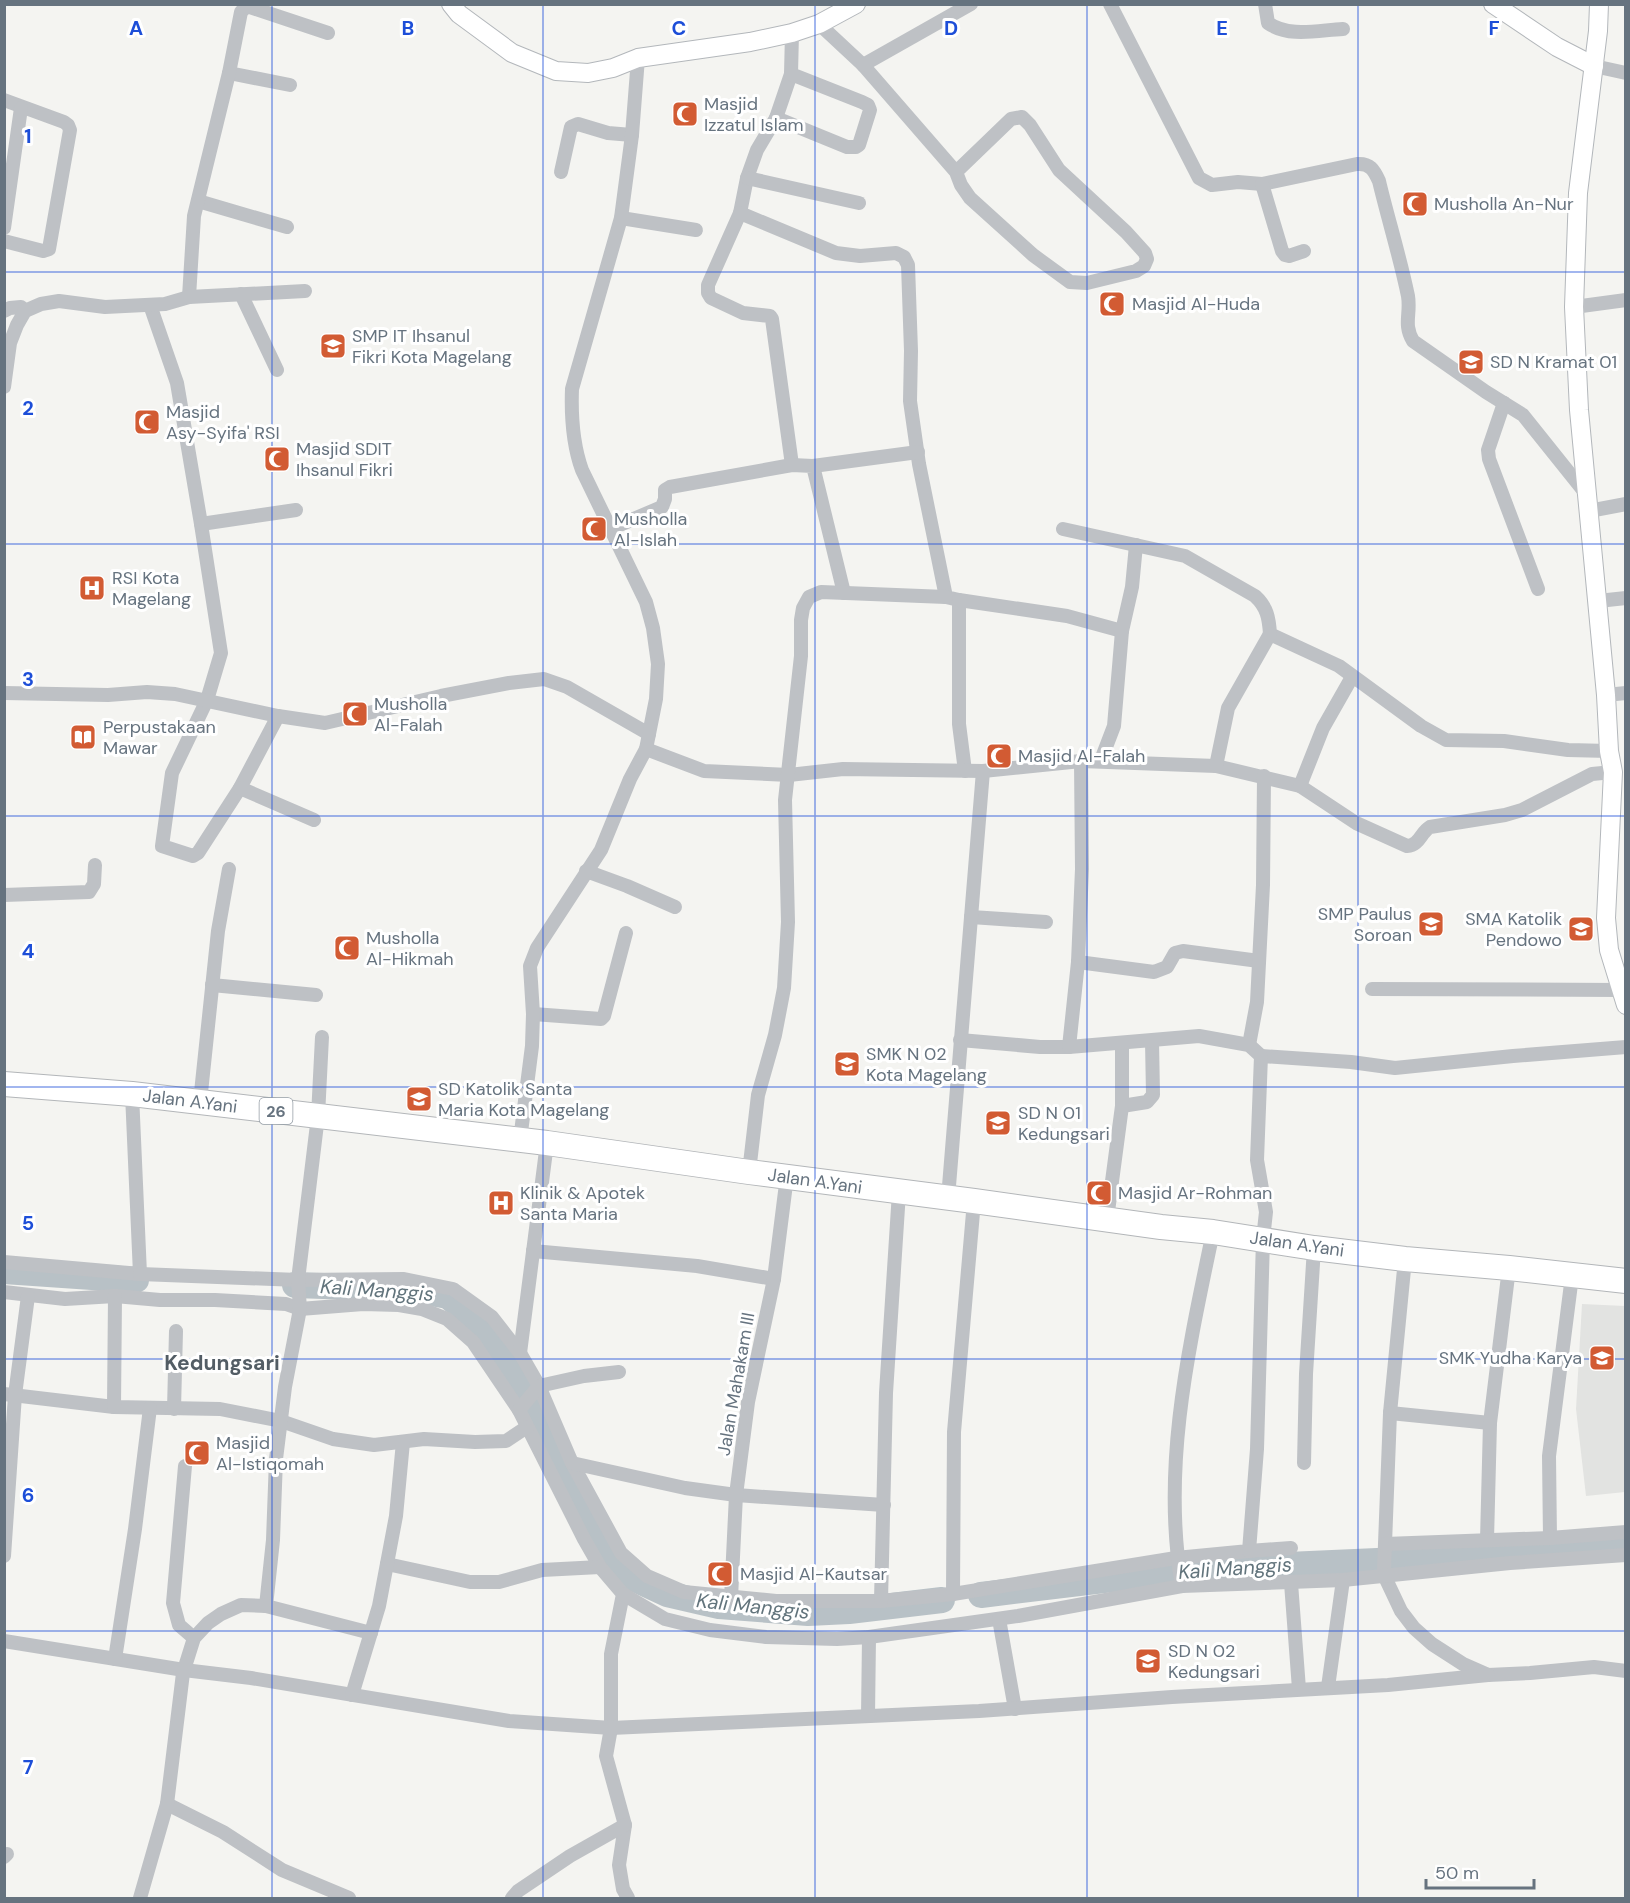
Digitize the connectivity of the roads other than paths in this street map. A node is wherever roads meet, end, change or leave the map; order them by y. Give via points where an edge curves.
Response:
1 (451, 4) edge
2 (856, 4) edge
3 (971, 4) edge
4 (1110, 4) edge
5 (1265, 4) edge
6 (1493, 4) edge
7 (1599, 4) edge
8 (819, 24) junction
9 (1343, 29) dead end
10 (328, 33) dead end
11 (792, 33) junction
12 (638, 58) junction
13 (862, 65) junction
14 (1594, 66) junction
15 (229, 73) junction
16 (1626, 73) edge
17 (791, 74) junction
18 (290, 85) dead end
19 (4, 100) edge
20 (21, 108) junction
21 (776, 118) junction
22 (632, 135) junction
23 (561, 172) dead end
24 (956, 172) junction
25 (747, 178) junction
26 (1262, 184) junction
27 (198, 201) junction
28 (859, 203) dead end
29 (740, 213) junction
30 (621, 218) junction
31 (287, 227) dead end
32 (4, 228) edge
33 (696, 230) dead end
34 (4, 241) edge
35 (1304, 251) dead end
36 (305, 291) dead end
37 (241, 294) junction
38 (189, 297) junction
39 (1626, 300) edge
40 (150, 305) junction
41 (1574, 307) junction
42 (4, 311) edge
43 (25, 311) junction
44 (277, 370) dead end
45 (4, 387) edge
46 (1504, 403) junction
47 (918, 453) junction
48 (792, 465) junction
49 (813, 466) junction
50 (1588, 503) junction
51 (1626, 504) edge
52 (296, 510) dead end
53 (201, 524) junction
54 (1063, 529) dead end
55 (610, 530) junction
56 (1136, 545) junction
57 (1538, 589) dead end
58 (844, 593) junction
59 (1626, 598) edge
60 (952, 599) junction
61 (1598, 601) junction
62 (1122, 632) junction
63 (1270, 634) junction
64 (1352, 677) junction
65 (4, 693) edge
66 (1626, 693) edge
67 (1606, 695) junction
68 (207, 700) junction
69 (278, 717) junction
70 (649, 734) junction
71 (646, 749) junction
72 (1610, 751) junction
73 (1081, 760) junction
74 (1101, 760) junction
75 (1216, 766) junction
76 (965, 771) junction
77 (983, 771) junction
78 (1613, 772) junction
79 (789, 775) junction
80 (1264, 776) junction
81 (1300, 786) junction
82 (240, 788) junction
83 (314, 820) dead end
84 (94, 865) dead end
85 (229, 869) dead end
86 (586, 871) junction
87 (4, 895) edge
88 (675, 907) dead end
89 (970, 917) junction
90 (1046, 922) dead end
91 (626, 933) dead end
92 (1259, 961) junction
93 (1078, 963) junction
94 (212, 985) junction
95 (1372, 989) dead end
96 (316, 995) dead end
97 (1623, 998) edge
98 (533, 1014) junction
99 (322, 1037) dead end
100 (960, 1040) junction
101 (1152, 1041) junction
102 (1122, 1043) junction
103 (1248, 1045) junction
104 (1069, 1047) junction
105 (1626, 1047) edge
106 (1261, 1056) junction
107 (4, 1084) edge
108 (132, 1094) junction
109 (200, 1102) junction
110 (1122, 1106) junction
111 (318, 1116) junction
112 (520, 1140) junction
113 (547, 1143) junction
114 (749, 1172) junction
115 (787, 1176) junction
116 (899, 1192) junction
117 (948, 1198) junction
118 (974, 1201) junction
119 (1107, 1219) junction
120 (1213, 1232) junction
121 (1263, 1239) junction
122 (1314, 1248) junction
123 (533, 1251) junction
124 (1405, 1259) junction
125 (4, 1262) edge
126 (1509, 1268) junction
127 (140, 1274) junction
128 (1572, 1276) junction
129 (774, 1279) junction
130 (298, 1281) junction
131 (1626, 1281) edge
132 (4, 1292) edge
133 (28, 1296) junction
134 (115, 1296) junction
135 (299, 1304) junction
136 (176, 1331) dead end
137 (520, 1353) junction
138 (619, 1372) dead end
139 (538, 1386) junction
140 (10, 1394) edge
141 (114, 1407) junction
142 (150, 1408) junction
143 (520, 1408) junction
144 (174, 1409) junction
145 (1390, 1413) junction
146 (281, 1421) junction
147 (1490, 1423) junction
148 (527, 1427) junction
149 (403, 1442) junction
150 (572, 1463) junction
151 (1304, 1463) dead end
152 (185, 1466) dead end
153 (736, 1495) junction
154 (884, 1505) junction
155 (1626, 1532) edge
156 (1550, 1538) junction
157 (1487, 1540) junction
158 (1385, 1546) junction
159 (1291, 1548) dead end
160 (1249, 1551) junction
161 (1626, 1555) edge
162 (4, 1556) edge
163 (1176, 1558) junction
164 (387, 1564) junction
165 (600, 1567) junction
166 (1384, 1572) junction
167 (1343, 1580) junction
168 (1291, 1583) junction
169 (1181, 1586) junction
170 (623, 1594) junction
171 (953, 1594) junction
172 (731, 1598) junction
173 (880, 1601) junction
174 (266, 1606) junction
175 (999, 1619) junction
176 (371, 1633) junction
177 (869, 1637) junction
178 (194, 1638) junction
179 (4, 1641) edge
180 (115, 1659) junction
181 (184, 1670) junction
182 (1626, 1671) edge
183 (1488, 1675) junction
184 (1328, 1687) junction
185 (1299, 1689) junction
186 (352, 1695) junction
187 (1015, 1709) junction
188 (868, 1716) junction
189 (611, 1728) junction
190 (167, 1804) junction
191 (625, 1825) junction
192 (140, 1899) edge
193 (349, 1899) edge
194 (512, 1899) edge
195 (628, 1899) edge

1 - 12 street via 512,53 556,71 588,74
2 - 8 street
3 - 13 street
4 - 26 street via 1199,178 1212,185
5 - 9 street via 1268,23 1275,28 1296,32
6 - 14 street via 1557,47
7 - 14 street
8 - 11 street
8 - 13 street
10 - 15 street via 245,8
11 - 12 street
11 - 17 street
12 - 22 street
13 - 24 street
14 - 16 street
14 - 41 street via 1578,194
15 - 18 street
15 - 27 street
17 - 21 street
17 - 21 street via 868,105 870,110 859,145 847,147
19 - 20 street
20 - 32 street
20 - 34 street via 64,122 70,130 49,249 43,251
21 - 25 street via 757,150
22 - 23 street via 574,124
22 - 30 street
24 - 24 street via 1011,119 1022,117 1059,170 1145,253 1144,266 1087,283 1070,282 1033,255 970,198
25 - 28 street
25 - 29 street
26 - 35 street via 1284,255
26 - 46 street via 1357,164 1371,167 1379,181 1408,298 1407,331 1413,341
27 - 31 street
27 - 38 street
29 - 47 street via 836,253 904,257 908,265 910,401
29 - 48 street via 708,293 743,313 772,319
30 - 33 street
30 - 55 street via 572,389 577,456
36 - 37 street
37 - 38 street
37 - 44 street
38 - 40 street
39 - 41 street
40 - 43 street via 105,307 58,302
40 - 53 street via 177,383
41 - 50 street
42 - 43 street via 16,307
43 - 45 street via 10,343
46 - 50 street via 1523,415
46 - 57 street via 1488,450 1489,459
47 - 49 street
47 - 60 street
48 - 49 street
48 - 55 street via 670,487 665,490 662,507
49 - 58 street
50 - 51 street
50 - 61 street
52 - 53 street
53 - 68 street via 221,653
54 - 56 street
55 - 70 street via 646,602 653,628 658,664
56 - 62 street
56 - 63 street via 1185,556 1255,596 1269,616
58 - 60 street
58 - 79 street via 821,592 809,597 803,608
59 - 61 street
60 - 62 street via 1067,616
60 - 76 street
61 - 67 street
62 - 74 street via 1114,726
63 - 64 street via 1339,666
63 - 75 street via 1228,708
64 - 72 street via 1446,740
64 - 81 street via 1323,728
65 - 68 street via 147,692
66 - 67 street
67 - 72 street
68 - 69 street
68 - 82 street via 172,773 162,846 195,856
69 - 70 street via 325,723 441,696 544,679 567,687
69 - 82 street
70 - 71 street
71 - 79 street via 704,771
71 - 86 street via 601,850
72 - 78 street
73 - 74 street
73 - 77 street
73 - 93 street
74 - 75 street
75 - 80 street
76 - 77 street
76 - 79 street via 843,769
77 - 89 street
78 - 81 street via 1593,774 1514,812 1430,827 1413,846 1356,823
78 - 97 street via 1606,918 1609,950
79 - 114 street via 785,800 788,922 784,988 758,1095
80 - 81 street
80 - 92 street
82 - 83 street
84 - 87 street via 94,884 89,892
85 - 94 street
86 - 88 street
86 - 98 street via 537,948 530,966
89 - 90 street
89 - 100 street
91 - 98 street via 601,1019
92 - 93 street via 1183,951 1175,953 1167,967 1154,972
92 - 103 street via 1257,1002
93 - 104 street
94 - 96 street
94 - 109 street
95 - 97 street
98 - 112 street
99 - 111 street
100 - 104 street
100 - 117 street
101 - 102 street
101 - 103 street via 1199,1036
101 - 110 street via 1153,1095 1147,1102
102 - 104 street
102 - 110 street
103 - 106 street
105 - 106 street via 1395,1068
106 - 121 street via 1257,1160 1266,1212
107 - 108 highway, Jalan A.Yani / 26
108 - 109 highway, Jalan A.Yani / 26
108 - 127 street
109 - 111 highway, Jalan A.Yani / 26
110 - 119 street
111 - 112 highway, Jalan A.Yani / 26
111 - 130 street
112 - 113 highway, Jalan A.Yani / 26
113 - 114 highway, Jalan A.Yani / 26
113 - 123 street
114 - 115 highway, Jalan A.Yani / 26
115 - 116 highway, Jalan A.Yani / 26
115 - 129 street, Jalan Mahakam III
116 - 117 highway, Jalan A.Yani / 26
116 - 154 street via 886,1393
117 - 118 highway, Jalan A.Yani / 26
118 - 119 highway, Jalan A.Yani / 26
118 - 171 street via 954,1432
119 - 120 highway, Jalan A.Yani / 26
120 - 121 highway, Jalan A.Yani / 26
120 - 163 street via 1190,1341 1174,1466
121 - 122 highway, Jalan A.Yani / 26
121 - 160 street via 1257,1449
122 - 124 highway, Jalan A.Yani / 26
122 - 151 street
123 - 129 street via 697,1266
123 - 137 street
124 - 126 highway, Jalan A.Yani / 26
124 - 145 street
125 - 127 street
126 - 128 highway, Jalan A.Yani / 26
126 - 147 street
127 - 130 street
128 - 131 highway, Jalan A.Yani / 26
128 - 156 street via 1549,1456
129 - 153 street, Jalan Mahakam III via 748,1402
130 - 135 street
130 - 137 street via 404,1279 453,1289 492,1317
132 - 133 street
133 - 134 street
133 - 140 street
134 - 135 street
134 - 141 street
135 - 143 street via 399,1305 447,1319 473,1342
135 - 146 street
136 - 144 street
137 - 139 street
138 - 139 street
139 - 143 street
139 - 150 street
140 - 141 street
140 - 162 street
141 - 142 street
142 - 144 street
142 - 180 street
143 - 148 street
144 - 146 street via 220,1409
145 - 147 street
145 - 158 street
146 - 149 street via 333,1439 374,1445
146 - 174 street
147 - 157 street
148 - 149 street via 506,1441
148 - 165 street
149 - 164 street
150 - 153 street
150 - 172 street via 621,1553 647,1576 684,1592
152 - 178 street via 173,1603 179,1625
153 - 154 street
153 - 172 street, Jalan Mahakam III
154 - 173 street
155 - 156 street
156 - 157 street
157 - 158 street
158 - 166 street
159 - 160 street
160 - 163 street
161 - 166 street
163 - 169 street
163 - 171 street
164 - 165 street via 470,1582 499,1582 542,1570
164 - 176 street
165 - 170 street
166 - 167 street
166 - 183 street via 1401,1611 1414,1628 1463,1664
167 - 168 street
167 - 184 street
168 - 169 street
168 - 185 street
169 - 175 street
170 - 177 street via 665,1619 710,1630 766,1637
170 - 189 street via 611,1654
171 - 173 street
172 - 173 street
174 - 176 street
174 - 178 street via 241,1605 208,1623
175 - 177 street
175 - 187 street
176 - 186 street
177 - 188 street
178 - 181 street
179 - 180 street
180 - 181 street
181 - 186 street
181 - 190 street
182 - 183 street via 1594,1667
183 - 184 street
184 - 185 street
185 - 187 street
186 - 189 street via 510,1721
187 - 188 street
188 - 189 street
189 - 191 street via 606,1756
190 - 192 street
190 - 193 street via 224,1832 282,1870
191 - 194 street via 570,1856
191 - 195 street via 619,1865

